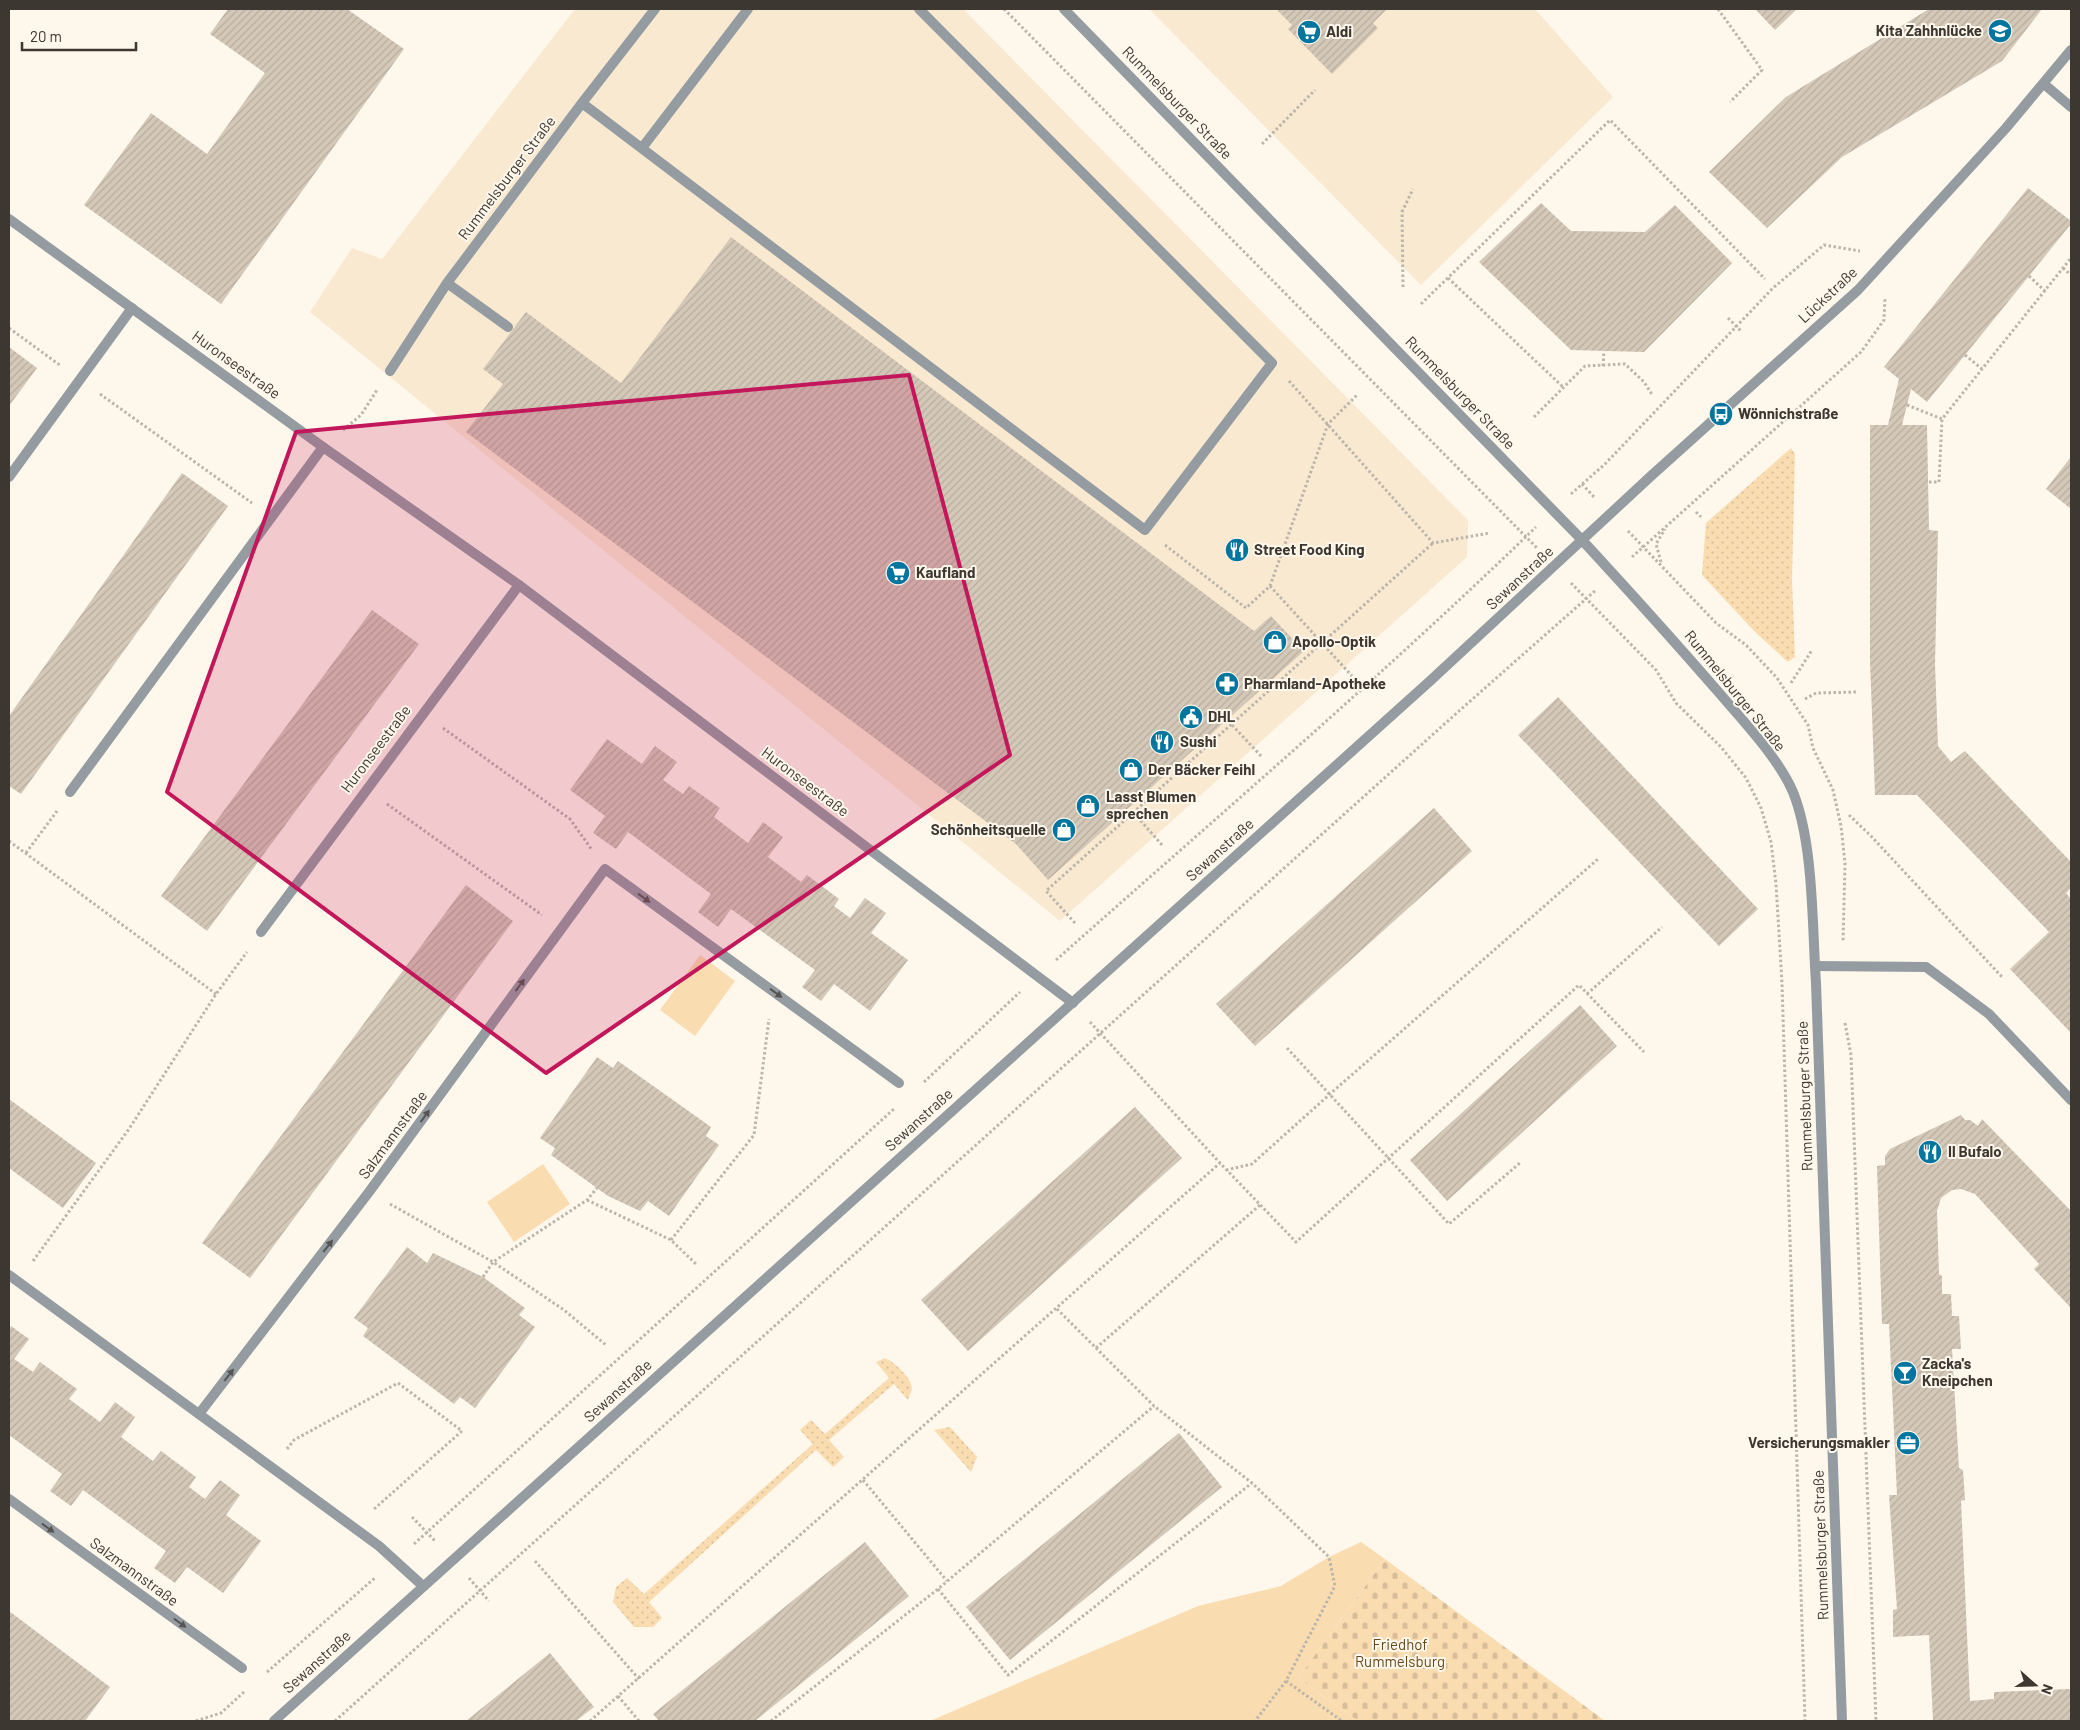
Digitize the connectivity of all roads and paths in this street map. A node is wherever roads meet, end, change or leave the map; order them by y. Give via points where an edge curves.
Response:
1 (655, 9) edge
2 (748, 9) edge
3 (919, 9) edge
4 (1004, 9) edge
5 (1064, 9) edge
6 (1718, 9) edge
7 (2071, 50) edge
8 (2044, 84) junction
9 (1316, 90) dead end
10 (1730, 102) dead end
11 (582, 103) junction
12 (2071, 106) edge
13 (1262, 144) dead end
14 (642, 148) junction
15 (1413, 188) dead end
16 (9, 219) edge
17 (1889, 256) junction
18 (2071, 258) edge
19 (2063, 268) junction
20 (2071, 275) edge
21 (2029, 276) dead end
22 (1448, 278) junction
23 (1765, 279) dead end
24 (447, 283) junction
25 (1403, 287) dead end
26 (2045, 291) junction
27 (1421, 304) dead end
28 (132, 308) junction
29 (1728, 318) dead end
30 (508, 327) dead end
31 (1736, 327) junction
32 (9, 328) edge
33 (1742, 332) dead end
34 (1604, 351) dead end
35 (1965, 355) dead end
36 (1272, 363) junction
37 (1603, 366) junction
38 (1982, 369) junction
39 (390, 371) joint
40 (80, 380) junction
41 (1564, 387) junction
42 (1357, 396) dead end
43 (1653, 396) dead end
44 (1907, 405) dead end
45 (1534, 417) dead end
46 (1942, 418) junction
47 (1328, 424) junction
48 (323, 447) junction
49 (1617, 452) dead end
50 (9, 477) edge
51 (1929, 482) dead end
52 (1496, 505) dead end
53 (1688, 506) dead end
54 (1696, 512) dead end
55 (272, 517) junction
56 (1701, 517) dead end
57 (1667, 526) dead end
58 (1145, 530) junction
59 (1490, 533) dead end
60 (1582, 540) junction
61 (1433, 543) junction
62 (1662, 565) dead end
63 (1495, 568) dead end
64 (518, 585) junction
65 (1270, 586) junction
66 (1552, 631) dead end
67 (1322, 643) junction
68 (1630, 644) dead end
69 (1812, 650) dead end
70 (1352, 676) dead end
71 (1791, 683) dead end
72 (1857, 692) dead end
73 (1805, 700) dead end
74 (422, 713) junction
75 (1232, 725) junction
76 (1262, 757) dead end
77 (366, 788) junction
78 (70, 792) joint
79 (1134, 813) junction
80 (1850, 816) dead end
81 (9, 841) edge
82 (1162, 845) dead end
83 (26, 853) junction
84 (1598, 859) dead end
85 (605, 869) junction
86 (1075, 923) dead end
87 (1662, 927) dead end
88 (561, 928) junction
89 (261, 932) joint
90 (1057, 958) dead end
91 (1815, 966) junction
92 (2002, 976) dead end
93 (772, 991) junction
94 (216, 994) junction
95 (1587, 994) junction
96 (1072, 1003) junction
97 (993, 1017) dead end
98 (1844, 1019) dead end
99 (1101, 1034) junction
100 (1288, 1048) dead end
101 (1644, 1052) dead end
102 (898, 1083) dead end
103 (917, 1088) dead end
104 (1330, 1094) junction
105 (2071, 1100) edge
106 (902, 1101) dead end
107 (1388, 1157) junction
108 (1521, 1162) dead end
109 (1220, 1163) junction
110 (1226, 1170) junction
111 (597, 1188) dead end
112 (369, 1192) junction
113 (587, 1200) junction
114 (1260, 1205) junction
115 (671, 1240) junction
116 (493, 1262) junction
117 (697, 1265) dead end
118 (9, 1275) edge
119 (483, 1277) dead end
120 (18, 1282) junction
121 (1057, 1309) junction
122 (606, 1345) dead end
123 (1096, 1348) junction
124 (1154, 1406) junction
125 (199, 1414) junction
126 (272, 1467) junction
127 (862, 1480) junction
128 (1252, 1483) junction
129 (9, 1499) edge
130 (354, 1527) junction
131 (395, 1561) junction
132 (535, 1561) dead end
133 (947, 1581) junction
134 (423, 1586) junction
135 (938, 1589) junction
136 (242, 1668) dead end
137 (263, 1675) dead end
138 (639, 1679) junction
139 (1286, 1681) junction
140 (248, 1688) dead end
141 (618, 1696) junction
142 (196, 1721) edge
143 (274, 1721) edge
144 (335, 1721) edge
145 (590, 1721) edge
146 (639, 1721) edge
147 (772, 1721) edge
148 (1255, 1721) edge
149 (1342, 1721) edge
150 (1805, 1721) edge
151 (1842, 1721) edge
152 (1876, 1721) edge

1 - 11 street, Rummelsburger Straße
2 - 14 street
3 - 36 street
4 - 52 path
5 - 60 street, Rummelsburger Straße
6 - 10 path via 1762,70
7 - 8 street, Lückstraße
8 - 12 street
8 - 17 street, Lückstraße
9 - 13 path
11 - 14 street
11 - 24 street, Rummelsburger Straße
14 - 58 street
15 - 25 path via 1402,212
16 - 28 street, Huronseestraße
17 - 31 path via 1824,245 1773,288
17 - 53 path via 1884,320 1860,352
17 - 60 street, Lückstraße via 1858,290
18 - 19 path
19 - 20 path
19 - 26 path
21 - 26 path
22 - 23 path via 1610,120
22 - 27 path
22 - 41 path
24 - 30 street
24 - 39 street, Rummelsburger Straße
26 - 38 path
28 - 40 street
28 - 48 street, Huronseestraße
29 - 31 path
31 - 33 path
31 - 49 path
32 - 40 path
34 - 37 path
35 - 38 path
36 - 47 path
36 - 58 street
37 - 41 path via 1584,366
37 - 43 path via 1625,364
38 - 46 path
39 - 48 path via 361,415
40 - 50 street
40 - 55 path
41 - 45 path
42 - 47 path
44 - 46 path
46 - 51 path via 1939,482
47 - 61 path
47 - 65 path
48 - 55 street
48 - 64 street, Huronseestraße
54 - 56 path
55 - 78 street
57 - 62 path via 1656,544
58 - 65 path via 1246,608
59 - 61 path
60 - 91 street, Rummelsburger Straße via 1652,615 1747,726 1792,790 1804,834
60 - 96 street, Sewanstraße
61 - 67 path
63 - 90 path
64 - 74 street, Huronseestraße
64 - 96 street, Huronseestraße
65 - 67 path
66 - 99 path
67 - 70 path
67 - 75 path
68 - 150 path via 1656,670 1676,703 1721,747 1746,778 1761,808 1771,842 1782,983
69 - 71 path
72 - 73 path via 1816,693
74 - 77 street, Huronseestraße
74 - 85 path via 570,819
75 - 76 path
75 - 79 path
77 - 88 path
77 - 89 street, Huronseestraße
78 - 83 path
79 - 82 path
79 - 86 path via 1046,891
80 - 92 path
81 - 83 path
83 - 94 path
84 - 104 path
85 - 88 street, Salzmannstraße
85 -> 93 street
87 - 95 path
112 -> 88 street, Salzmannstraße
89 - 94 path
91 - 105 street via 1926,967 1989,1014
91 - 151 street, Rummelsburger Straße
93 -> 102 street
93 - 115 path via 754,1135
94 - 120 path via 129,1130
95 - 101 path
95 - 107 path via 1579,985
96 - 99 path
96 - 134 street, Sewanstraße
97 - 103 path
98 - 152 path via 1851,1055
99 - 109 path
99 - 144 path
100 - 104 path
104 - 107 path
104 - 110 path via 1252,1164
106 - 131 path
107 - 108 path via 1449,1224
107 - 114 path via 1296,1242
109 - 110 path
109 - 121 path
110 - 114 path
111 - 113 path
112 - 116 path
125 -> 112 street, Salzmannstraße
113 - 115 path
113 - 116 path
114 - 123 path
115 - 117 path
116 - 119 path
116 - 122 path via 564,1310
118 - 120 street
120 - 125 street
121 - 123 path
121 - 127 path
123 - 124 path
124 - 128 path
124 - 133 path
125 - 126 street
126 - 130 street
126 - 130 path via 294,1440 398,1383 462,1430
127 - 133 path
127 - 138 path
128 - 135 path via 1008,1675
128 - 139 path via 1329,1556 1335,1586
129 -> 136 street, Salzmannstraße
130 - 131 street
131 - 134 street
131 - 137 path
132 - 138 path
133 - 135 path
134 - 143 street, Sewanstraße
135 - 147 path
138 - 141 path
139 - 148 path
139 - 149 path
140 - 142 path via 221,1713
141 - 145 path
141 - 146 path

